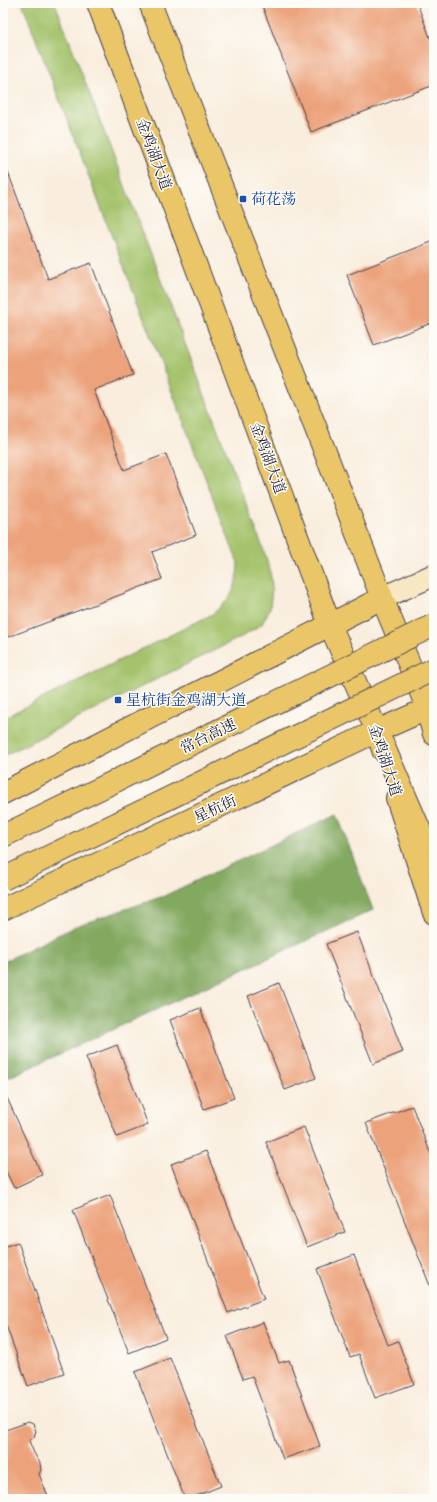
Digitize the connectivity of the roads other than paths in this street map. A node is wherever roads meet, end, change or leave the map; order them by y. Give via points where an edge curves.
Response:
1 (98, 3) edge
2 (150, 3) edge
3 (434, 574) edge
4 (382, 598) junction
5 (330, 625) junction
6 (434, 625) edge
7 (434, 669) edge
8 (432, 713) edge
9 (377, 731) junction
10 (434, 734) edge
11 (3, 793) edge
12 (3, 836) edge
13 (434, 863) edge
14 (3, 879) edge
15 (3, 909) edge
16 (434, 913) edge

1 - 5 main road, 金鸡湖大道
2 - 4 main road
3 - 4 main road
4 - 5 main road
4 - 8 main road
5 - 9 main road, 金鸡湖大道
5 - 11 main road
6 - 12 main road, 常台高速, bridge
7 - 14 main road, bridge
8 - 9 main road, 星杭街
8 - 10 main road
9 - 13 main road
9 - 15 main road, 星杭街
9 - 16 main road, 金鸡湖大道

